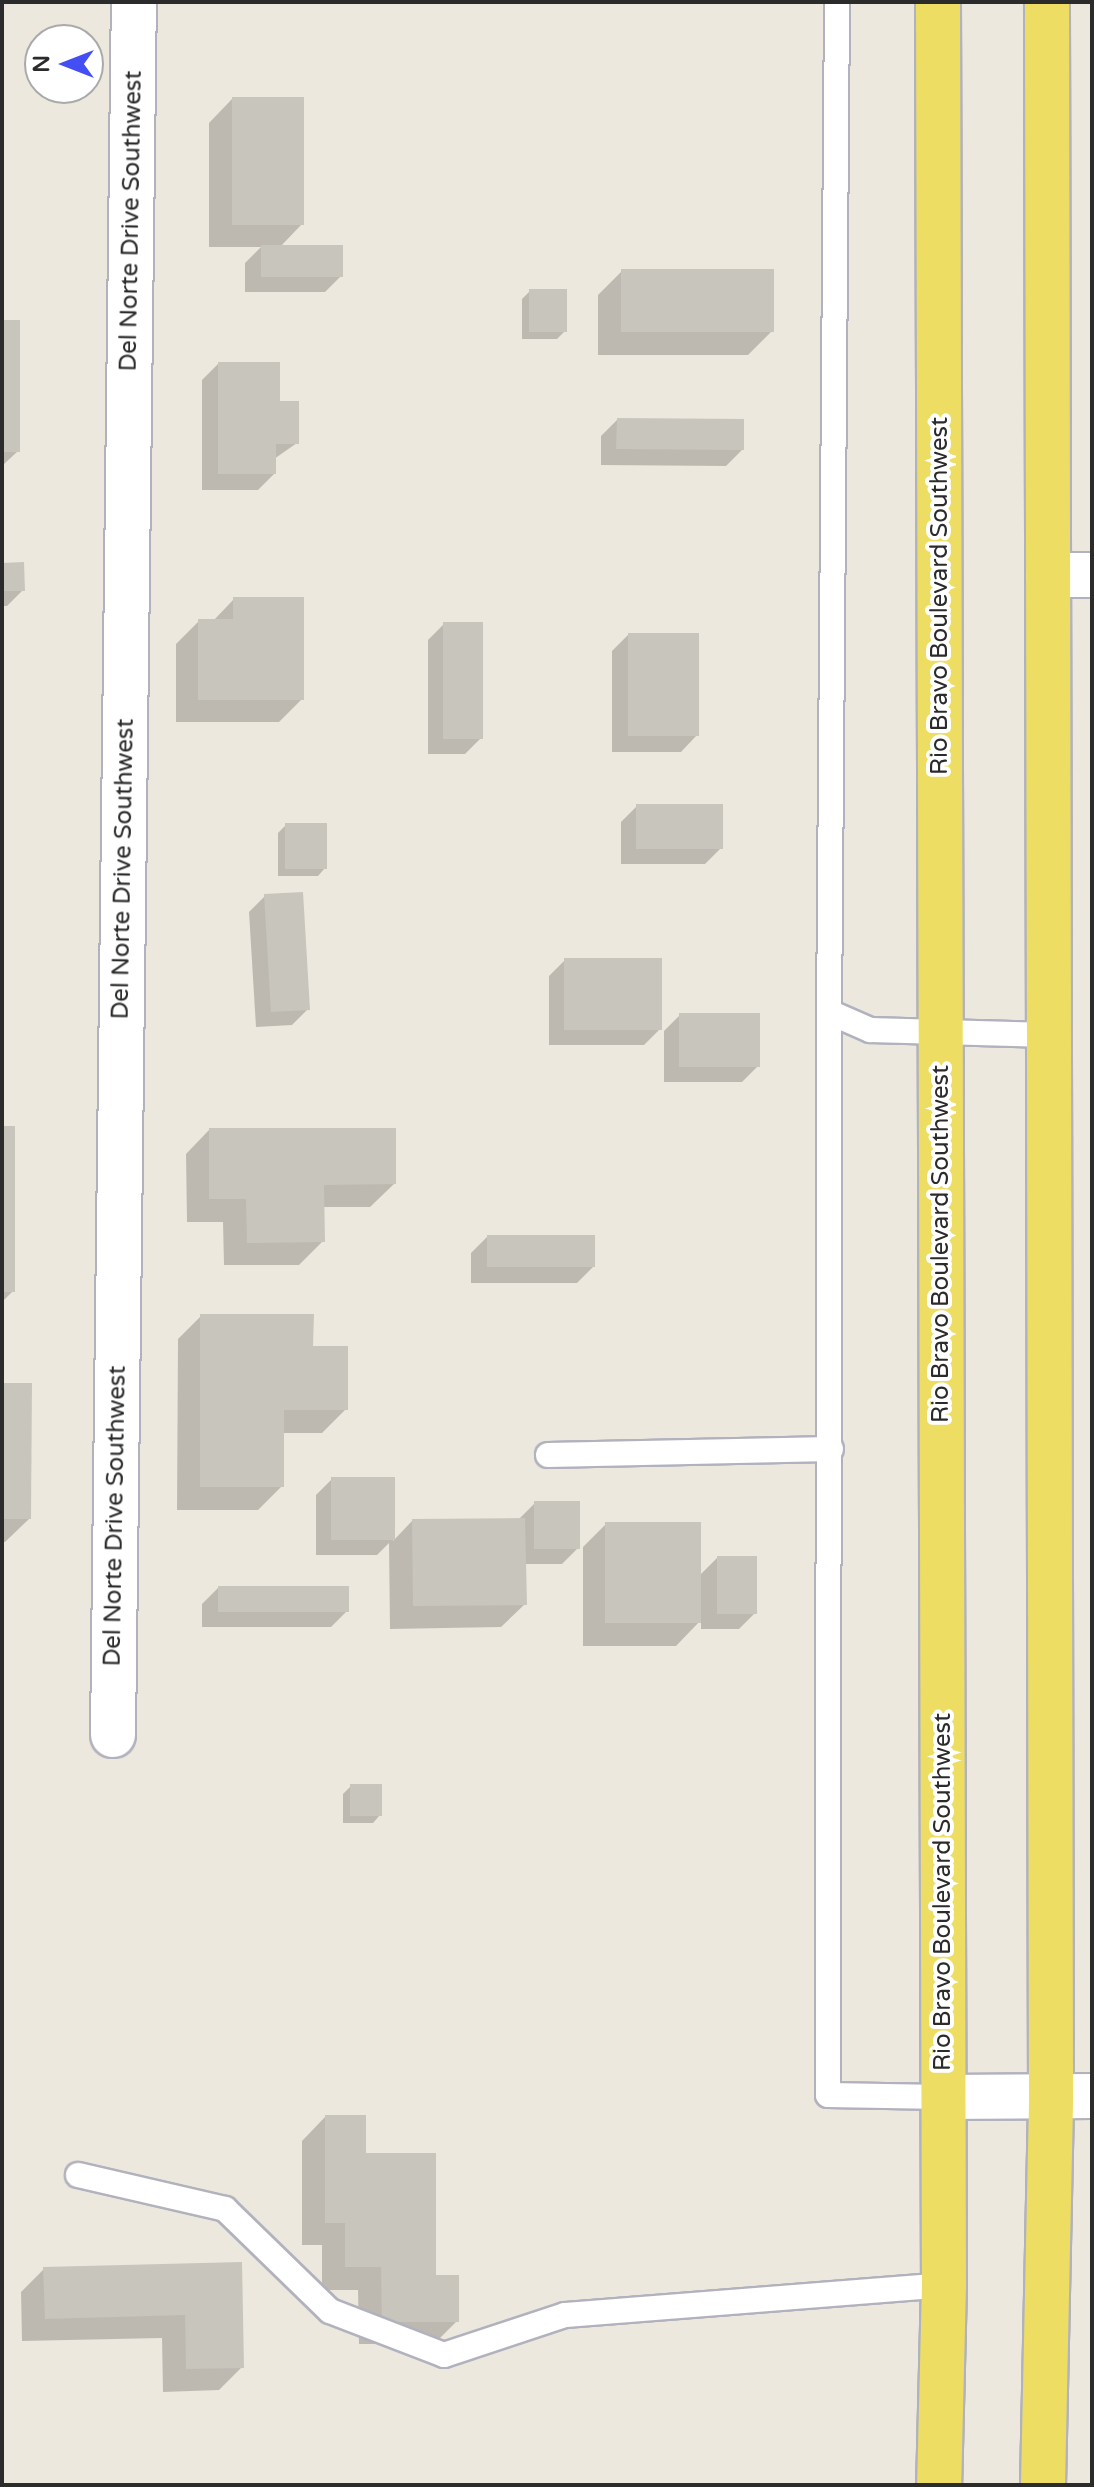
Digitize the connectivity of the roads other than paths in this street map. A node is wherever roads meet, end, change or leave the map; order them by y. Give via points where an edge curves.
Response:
1 (134, 2) edge
2 (837, 2) edge
3 (938, 2) edge
4 (1047, 2) edge
5 (1092, 575) edge
6 (1048, 576) junction
7 (829, 1012) junction
8 (941, 1035) junction
9 (1049, 1035) junction
10 (831, 1449) junction
11 (548, 1455) dead end
12 (113, 1735) dead end
13 (1071, 2096) edge
14 (943, 2097) junction
15 (78, 2175) dead end
16 (944, 2285) junction
17 (939, 2485) edge
18 (1043, 2485) edge

1 - 12 street, Del Norte Drive Southwest
2 - 7 lane
3 - 8 main road, Rio Bravo Boulevard Southwest
4 - 6 main road
5 - 6 street
6 - 9 main road
7 - 8 lane via 870,1030
7 - 10 lane
8 - 9 lane
8 - 14 main road, Rio Bravo Boulevard Southwest
9 - 13 main road
10 - 11 lane
10 - 14 lane via 828,2095
13 - 14 street
13 - 18 main road
14 - 16 main road, Rio Bravo Boulevard Southwest
15 - 16 lane via 225,2209 330,2311 444,2355 565,2315
16 - 17 main road, Rio Bravo Boulevard Southwest

